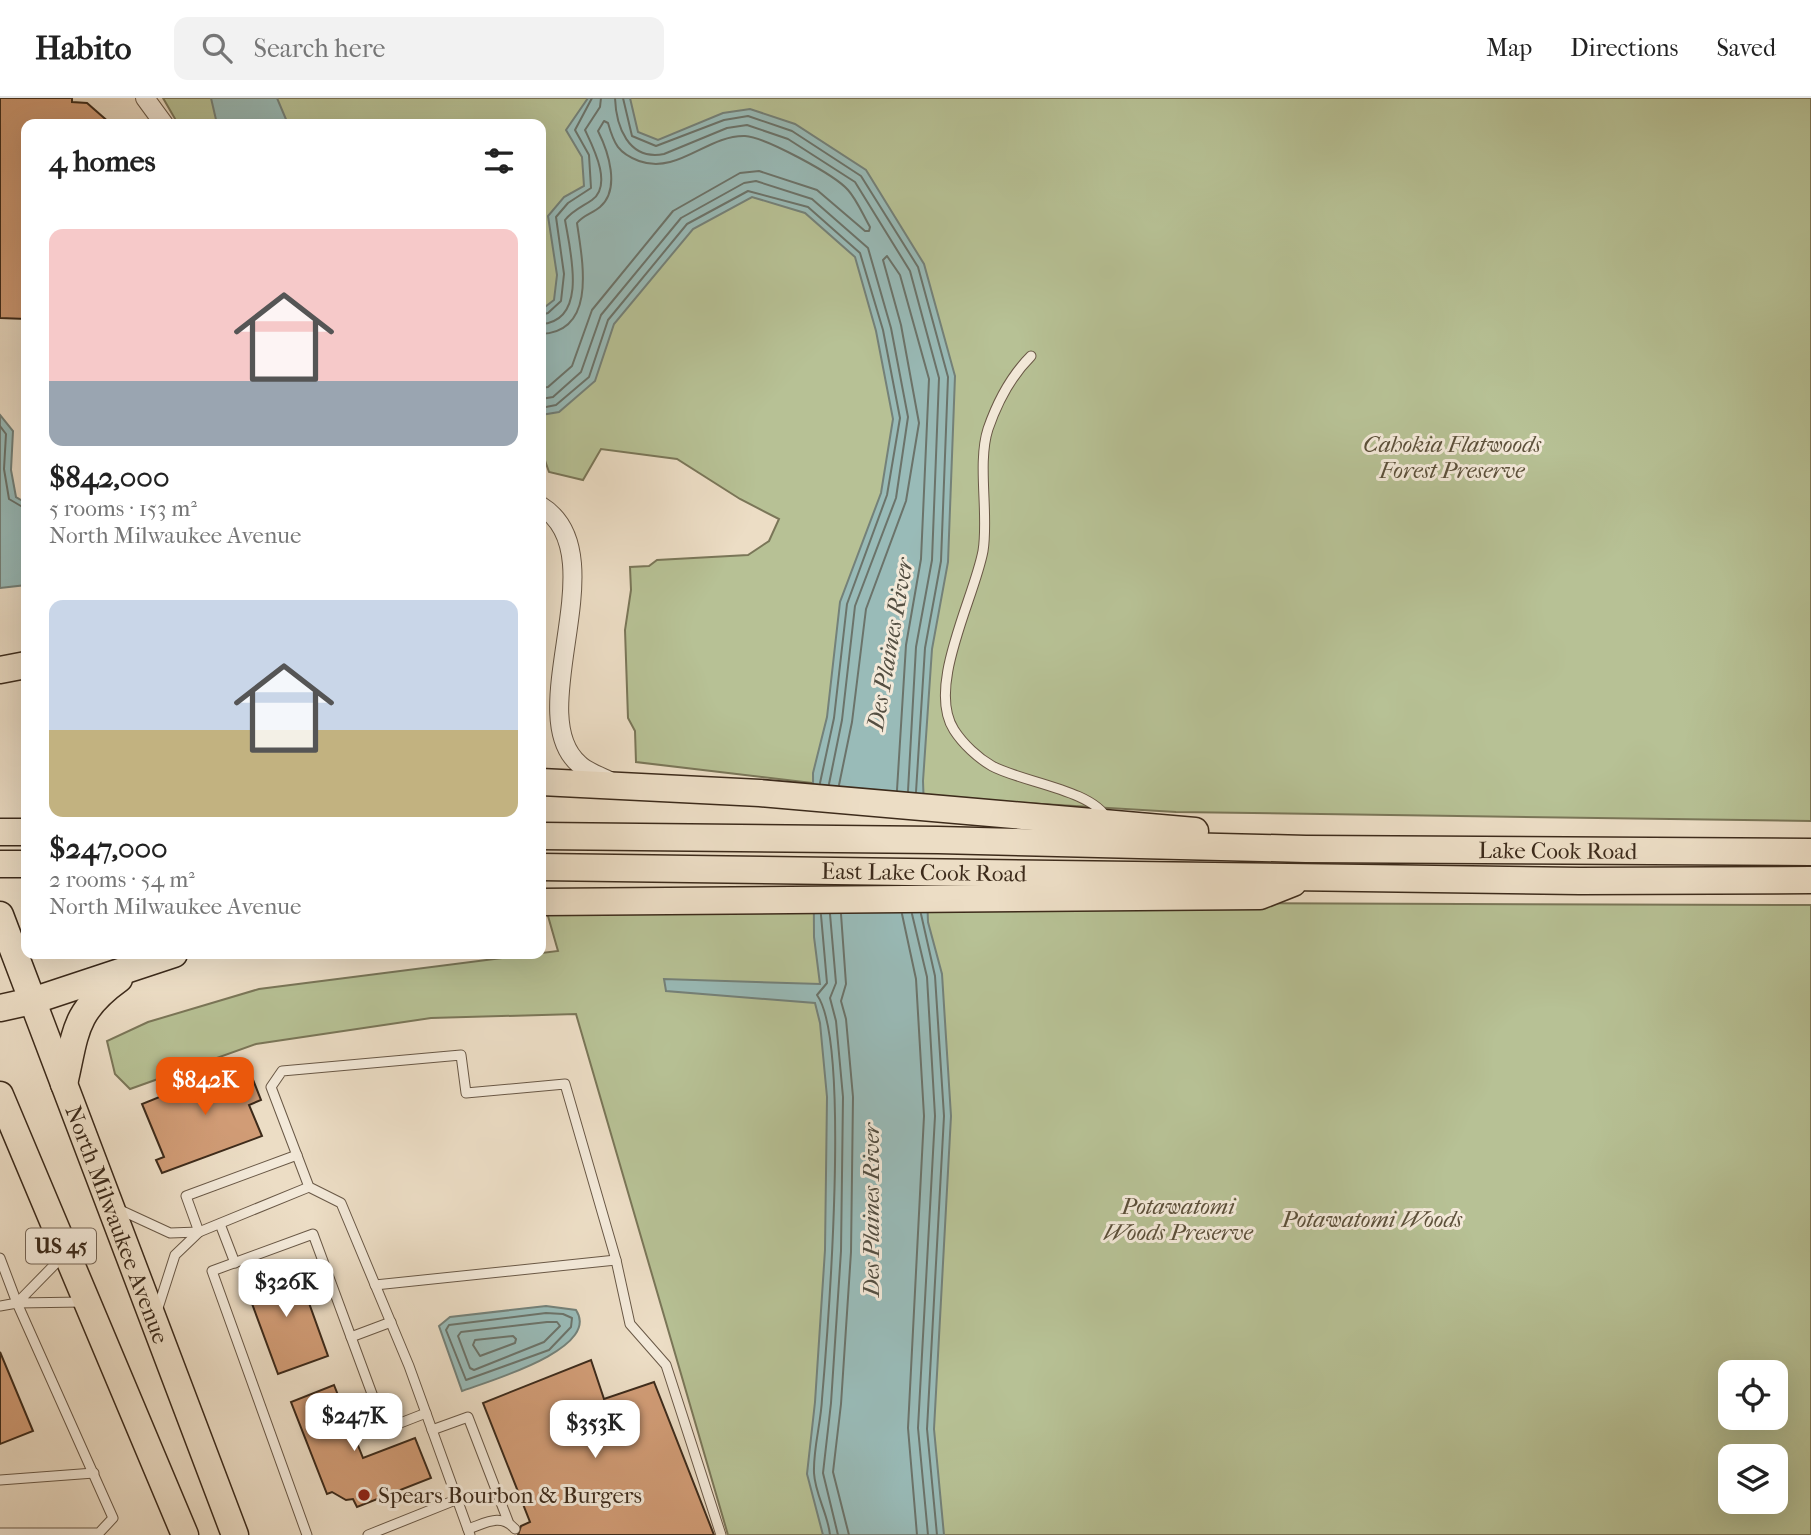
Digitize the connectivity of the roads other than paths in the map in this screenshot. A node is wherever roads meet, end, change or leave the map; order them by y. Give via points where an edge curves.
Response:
1 (145, 98) edge
2 (160, 119) edge
3 (1031, 356) dead end
4 (546, 511) edge
5 (21, 653) edge
6 (0, 655) edge
7 (21, 666) edge
8 (0, 670) edge
9 (546, 782) edge
10 (620, 787) junction
11 (1110, 824) junction
12 (0, 832) edge
13 (21, 832) edge
14 (546, 836) edge
15 (1306, 849) junction
16 (1811, 852) edge
17 (0, 864) edge
18 (21, 864) edge
19 (546, 867) edge
20 (1307, 878) junction
21 (1811, 880) edge
22 (546, 902) edge
23 (0, 915) edge
24 (159, 959) edge
25 (136, 967) junction
26 (32, 1002) junction
27 (0, 1008) edge
28 (64, 1084) junction
29 (0, 1095) edge
30 (297, 1156) junction
31 (309, 1187) junction
32 (110, 1206) junction
33 (220, 1224) junction
34 (199, 1232) junction
35 (65, 1254) junction
36 (0, 1258) edge
37 (616, 1260) junction
38 (235, 1263) junction
39 (375, 1285) junction
40 (85, 1302) junction
41 (17, 1303) junction
42 (0, 1306) edge
43 (154, 1320) junction
44 (391, 1322) junction
45 (351, 1337) junction
46 (426, 1413) junction
47 (432, 1430) junction
48 (94, 1473) junction
49 (0, 1480) edge
50 (458, 1499) junction
51 (508, 1521) junction
52 (515, 1529) dead end
53 (469, 1532) edge
54 (0, 1533) edge
55 (182, 1535) edge
56 (235, 1535) edge
57 (307, 1535) edge
58 (368, 1535) edge
59 (722, 1535) edge

1 - 2 street
3 - 11 lane via 1017,370 987,431 983,550 945,683 944,709 974,754 993,767 1094,806
4 - 10 street via 566,538 571,572 560,731 579,764
5 - 6 main road
7 - 8 main road
9 - 10 main road
10 - 11 main road
11 - 15 main road via 1273,837
12 - 13 main road
14 - 15 main road, East Lake Cook Road
15 - 16 main road, Lake Cook Road
17 - 18 main road
19 - 20 main road, East Lake Cook Road
20 - 21 main road, Lake Cook Road
20 - 22 main road via 1260,896
23 - 26 main road, North Milwaukee Avenue / US 45
24 - 25 main road
25 - 26 main road
25 - 28 main road via 100,992 80,1015
26 - 27 main road
26 - 28 main road, North Milwaukee Avenue / US 45
28 - 32 main road, North Milwaukee Avenue / US 45
29 - 35 main road, US 45
30 - 31 lane
30 - 34 lane via 186,1196
30 - 37 lane via 271,1087 282,1071 461,1055 466,1093 565,1084
31 - 33 lane
31 - 39 lane via 341,1203
32 - 34 lane via 170,1233
32 - 43 main road, North Milwaukee Avenue / US 45
33 - 34 lane
33 - 38 lane
34 - 43 lane via 175,1255
35 - 40 main road, US 45
35 - 41 lane
36 - 41 lane
37 - 39 lane
37 - 59 lane via 630,1324 666,1365
38 - 45 lane via 313,1234
38 - 57 lane via 212,1271
39 - 44 lane
40 - 41 lane
40 - 55 main road, US 45
41 - 42 lane
41 - 48 lane
43 - 56 main road, North Milwaukee Avenue / US 45
44 - 45 lane
44 - 46 lane
45 - 46 lane via 385,1429
46 - 47 lane
47 - 50 lane
47 - 51 lane via 468,1417
48 - 49 lane
48 - 54 lane via 113,1518 99,1533
50 - 53 lane
50 - 58 lane
51 - 52 lane
51 - 53 lane via 498,1519

